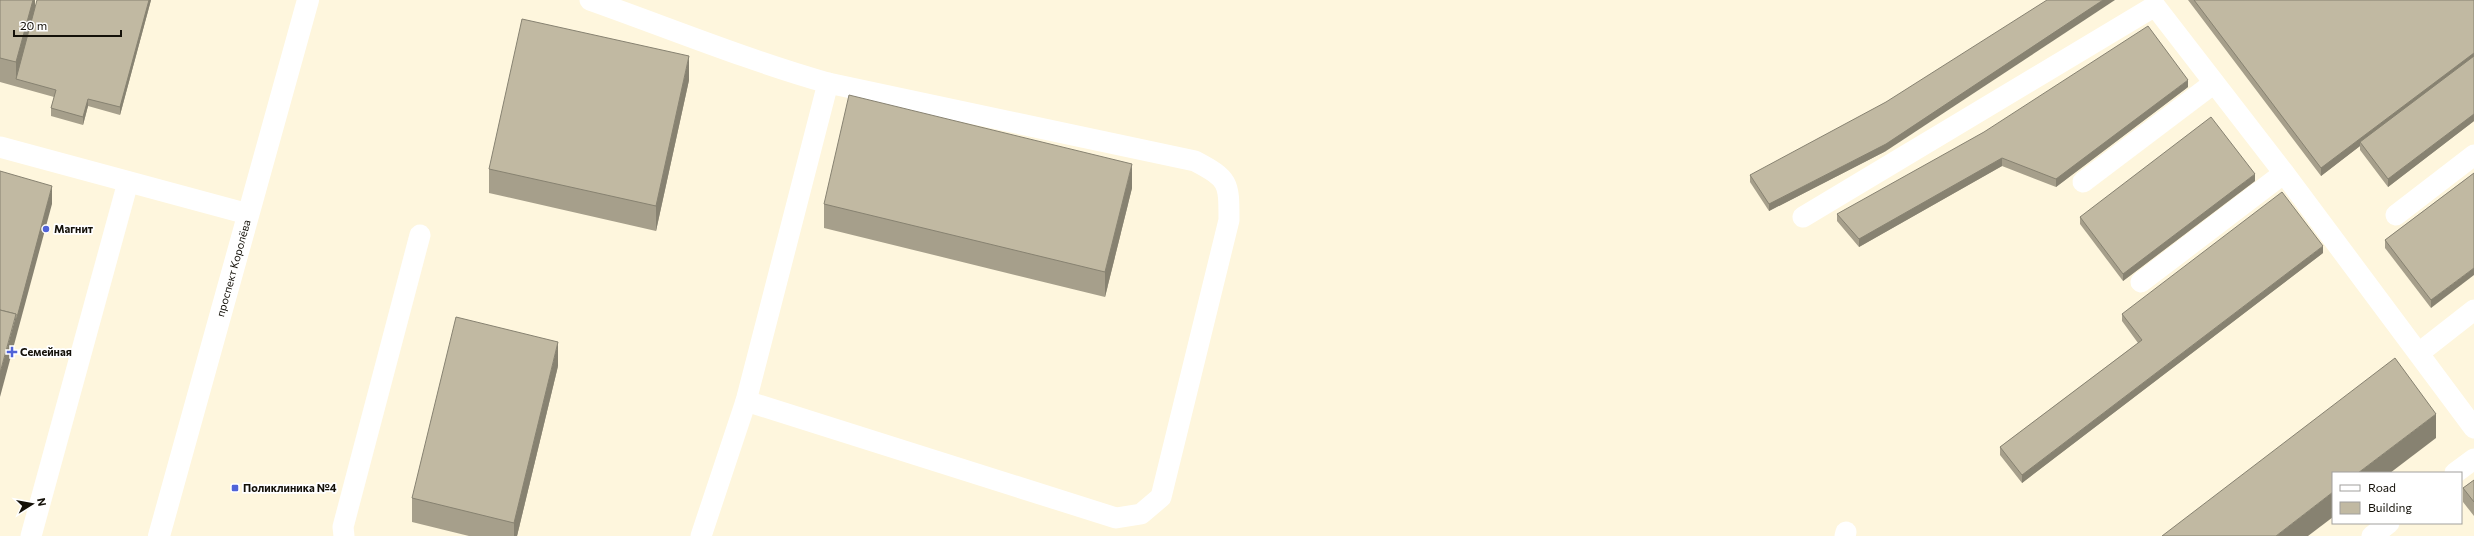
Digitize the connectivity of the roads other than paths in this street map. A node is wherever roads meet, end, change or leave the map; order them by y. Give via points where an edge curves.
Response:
1 (308, 0) edge
2 (590, 0) edge
3 (828, 82) junction
4 (2214, 83) junction
5 (0, 147) edge
6 (2474, 155) edge
7 (2284, 173) junction
8 (128, 182) junction
9 (2084, 182) dead end
10 (248, 214) junction
11 (2396, 215) dead end
12 (1803, 217) dead end
13 (420, 235) dead end
14 (2141, 282) dead end
15 (2474, 310) edge
16 (2418, 353) junction
17 (746, 401) junction
18 (2474, 428) edge
19 (2474, 459) edge
20 (2456, 472) edge
21 (2388, 524) edge
22 (30, 536) edge
23 (159, 536) edge
24 (344, 536) edge
25 (702, 536) edge
26 (2372, 536) edge

1 - 10 main road, проспект Королёва
2 - 3 lane via 778,69
3 - 17 lane
3 - 17 lane via 1195,161 1218,173 1229,190 1229,220 1161,496 1141,514 1116,518
4 - 7 lane
4 - 9 lane
4 - 12 lane via 2155,6
5 - 8 lane
6 - 11 lane
7 - 14 lane
7 - 16 lane
8 - 10 lane
8 - 22 lane
10 - 23 main road, проспект Королёва
13 - 24 lane via 343,527
15 - 16 lane
16 - 18 lane
17 - 25 lane
19 - 20 lane
21 - 26 lane

